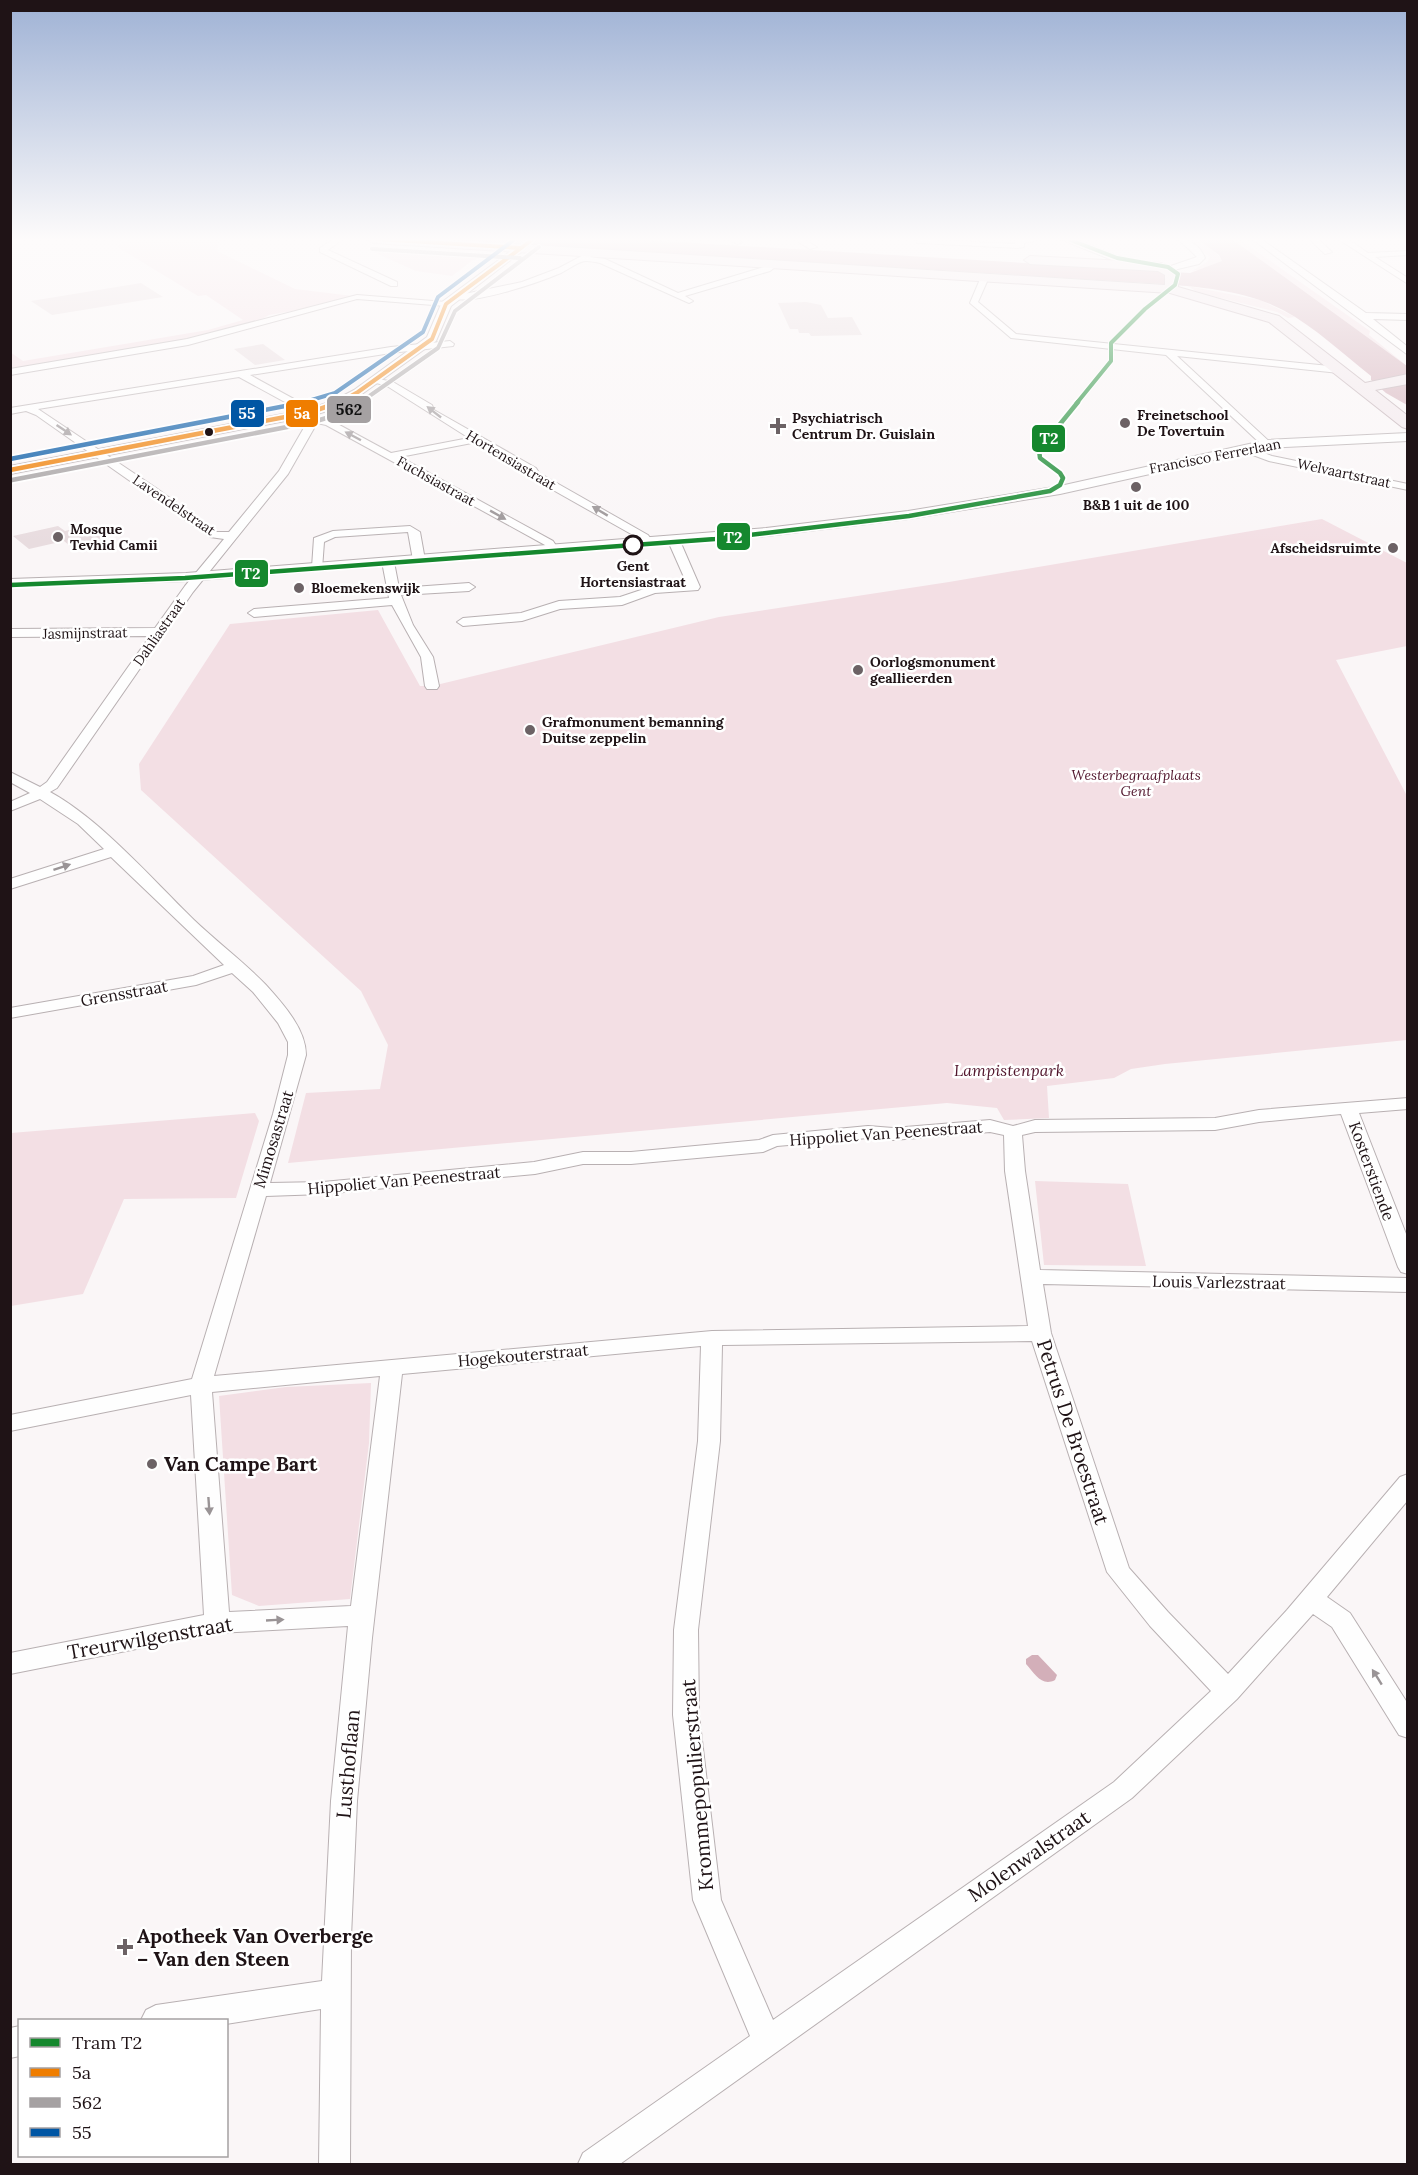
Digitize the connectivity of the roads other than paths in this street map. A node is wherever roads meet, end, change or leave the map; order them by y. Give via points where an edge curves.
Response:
1 (195, 340) edge
2 (430, 340) edge
3 (1068, 340) edge
4 (1301, 340) edge
5 (1392, 340) edge
6 (450, 344) dead end
7 (418, 349) junction
8 (1168, 352) junction
9 (1407, 352) edge
10 (1340, 370) junction
11 (10, 372) edge
12 (240, 374) junction
13 (374, 381) junction
14 (1407, 381) edge
15 (1368, 388) junction
16 (10, 398) edge
17 (28, 408) junction
18 (10, 411) edge
19 (313, 416) junction
20 (1407, 424) edge
21 (1407, 437) edge
22 (478, 439) junction
23 (1267, 444) junction
24 (1246, 449) junction
25 (99, 454) junction
26 (392, 456) junction
27 (10, 470) edge
28 (1407, 487) edge
29 (232, 536) junction
30 (674, 541) junction
31 (648, 543) junction
32 (553, 550) junction
33 (419, 560) junction
34 (388, 562) junction
35 (318, 567) junction
36 (200, 576) junction
37 (10, 584) edge
38 (469, 587) dead end
39 (395, 596) junction
40 (254, 613) dead end
41 (463, 622) dead end
42 (160, 632) junction
43 (10, 633) edge
44 (432, 686) dead end
45 (10, 776) edge
46 (40, 792) junction
47 (10, 807) edge
48 (114, 851) junction
49 (10, 884) edge
50 (235, 967) junction
51 (10, 1013) edge
52 (1407, 1103) edge
53 (1348, 1108) junction
54 (1013, 1132) junction
55 (258, 1190) junction
56 (1407, 1267) edge
57 (1031, 1277) junction
58 (1407, 1285) edge
59 (1040, 1332) junction
60 (712, 1338) junction
61 (392, 1366) junction
62 (201, 1385) junction
63 (10, 1424) edge
64 (1407, 1483) edge
65 (1310, 1599) junction
66 (362, 1615) junction
67 (217, 1623) junction
68 (10, 1664) edge
69 (1228, 1691) junction
70 (1407, 1727) edge
71 (335, 1993) junction
72 (163, 2019) edge
73 (767, 2041) junction
74 (335, 2164) edge
75 (594, 2164) edge

1 - 11 street
2 - 7 street
3 - 8 street
4 - 10 main road
5 - 9 street
6 - 7 street
7 - 12 street
7 - 13 street
8 - 10 street
8 - 23 street
10 - 15 main road
12 - 17 street
12 - 19 street, Fuchsiastraat
13 - 19 street
22 -> 13 street, Hortensiastraat via 390,384
14 - 15 main road
15 - 20 main road
16 - 17 street, Lavendelstraat via 17,406
17 - 18 street
17 -> 25 street, Lavendelstraat
19 - 25 street
26 -> 19 street, Fuchsiastraat
19 - 29 street, Dahliastraat via 284,472
21 - 23 street, Francisco Ferrerlaan
22 - 26 street
31 -> 22 street, Hortensiastraat via 644,537
23 - 24 street, Francisco Ferrerlaan
24 - 28 street, Welvaartstraat via 1269,458
24 - 30 street, Francisco Ferrerlaan via 1083,486 841,524
25 - 27 street
25 - 29 street, Lavendelstraat via 214,535
26 -> 32 street, Fuchsiastraat via 549,543
29 - 36 street, Dahliastraat
30 - 31 street, Francisco Ferrerlaan
30 - 41 street via 694,587 653,590 622,601 559,605 522,617
31 - 32 street, Francisco Ferrerlaan
32 - 33 street, Francisco Ferrerlaan
33 - 34 street, Francisco Ferrerlaan
33 - 35 street via 414,532 410,529 333,534 318,540
34 - 35 street, Francisco Ferrerlaan
34 - 39 street
35 - 36 street, Francisco Ferrerlaan
36 - 37 street, Francisco Ferrerlaan
36 - 42 street, Dahliastraat
38 - 39 street
39 - 40 street
39 - 44 street via 427,657
42 - 43 street, Jasmijnstraat
42 - 46 street, Dahliastraat via 52,785
45 - 46 street, Mimosastraat
46 - 47 street, Dahliastraat
46 - 48 street, Mimosastraat via 83,821
49 -> 48 street
48 - 50 street, Mimosastraat
50 - 51 street, Grensstraat via 196,980
50 - 55 street, Mimosastraat via 268,999 297,1042 282,1114
52 - 53 street, Hippoliet Van Peenestraat
53 - 54 street, Hippoliet Van Peenestraat via 1259,1116 1215,1125 1053,1126
53 - 56 street, Kosterstiende
54 - 55 street, Hippoliet Van Peenestraat via 990,1126 893,1134 868,1132 773,1141 739,1149 613,1156 555,1161 524,1169 323,1188
54 - 57 street, Petrus De Broestraat
55 - 62 street, Mimosastraat
57 - 58 street, Louis Varlezstraat
57 - 59 street, Petrus De Broestraat
59 - 60 street, Hogekouterstraat
59 - 69 street, Petrus De Broestraat via 1119,1572
60 - 61 street, Hogekouterstraat
60 - 73 street, Krommepopulierstraat via 709,1441 686,1630 686,1715 707,1900
61 - 62 street, Hogekouterstraat
61 - 66 street, Lusthoflaan
62 - 63 street, Hogekouterstraat
62 -> 67 street, Mimosastraat
64 - 65 street, Molenwalstraat
65 - 69 street, Molenwalstraat
70 -> 65 street via 1341,1620
67 -> 66 street, Treurwilgenstraat
66 - 71 street, Lusthoflaan via 344,1801
67 - 68 street, Treurwilgenstraat
69 - 73 street, Molenwalstraat via 1123,1790
71 - 72 street
71 - 74 street, Lusthoflaan
73 - 75 street, Molenwalstraat

